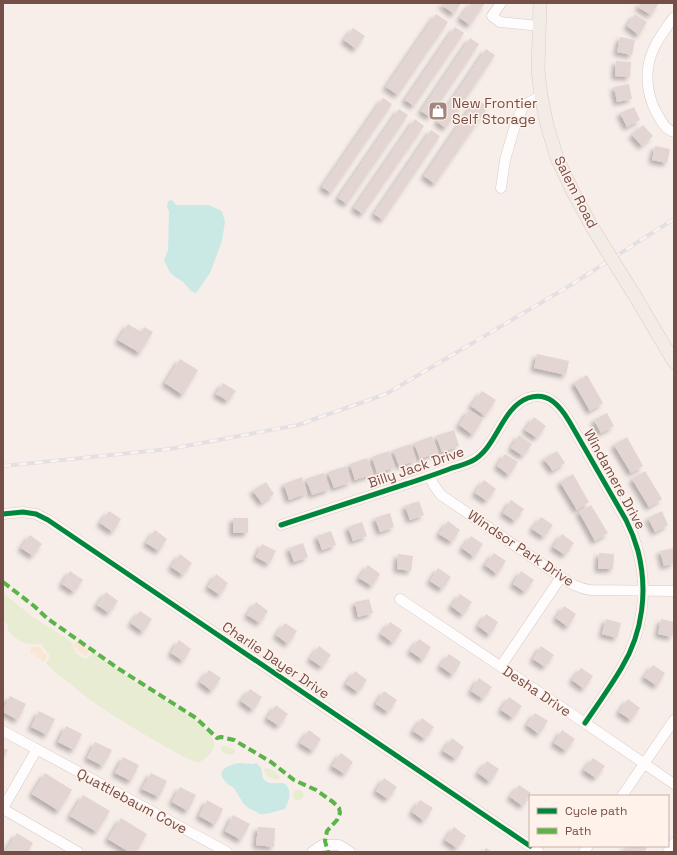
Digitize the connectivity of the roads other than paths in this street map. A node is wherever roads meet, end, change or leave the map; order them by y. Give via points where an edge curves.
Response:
1 (501, 3) edge
2 (540, 3) edge
3 (674, 17) edge
4 (539, 26) junction
5 (541, 96) junction
6 (674, 132) edge
7 (502, 188) dead end
8 (674, 362) edge
9 (534, 397) joint
10 (430, 476) junction
11 (3, 514) edge
12 (281, 525) dead end
13 (561, 577) junction
14 (643, 591) junction
15 (674, 591) edge
16 (400, 599) dead end
17 (501, 666) junction
18 (674, 720) edge
19 (585, 723) junction
20 (3, 731) edge
21 (35, 753) junction
22 (644, 763) junction
23 (674, 784) edge
24 (623, 795) edge
25 (3, 809) edge
26 (674, 843) edge
27 (529, 845) edge
28 (78, 852) edge
29 (227, 852) edge
30 (312, 852) edge
31 (350, 852) edge
32 (668, 852) edge

1 - 4 street via 492,16 500,22
2 - 4 main road, Salem Road
3 - 6 street via 654,46 647,79 653,105 665,127
4 - 5 main road, Salem Road via 538,71
5 - 7 street via 524,105 516,122 505,160
5 - 8 main road, Salem Road, bridge via 557,158 573,192
9 - 10 street, Billy Jack Drive via 527,398 513,409 478,457
9 - 14 street, Windamere Drive via 549,400 562,411 626,520 638,550
10 - 12 street, Billy Jack Drive
10 - 13 street, Windsor Park Drive via 441,495
11 - 27 street, Charlie Dayer Drive via 22,512 36,514 48,520
13 - 14 street, Windsor Park Drive via 584,590
13 - 17 street
14 - 15 street, Windsor Park Drive
14 - 19 street, Windamere Drive via 642,612 634,642 623,666
16 - 17 street, Desha Drive
17 - 19 street, Desha Drive
18 - 22 street
19 - 22 street, Desha Drive
20 - 21 street, Quattlebaum Cove
21 - 25 street
21 - 29 street, Quattlebaum Cove
22 - 23 street, Desha Drive
22 - 24 street
25 - 28 street
26 - 32 street
30 - 31 street via 322,845 339,845

